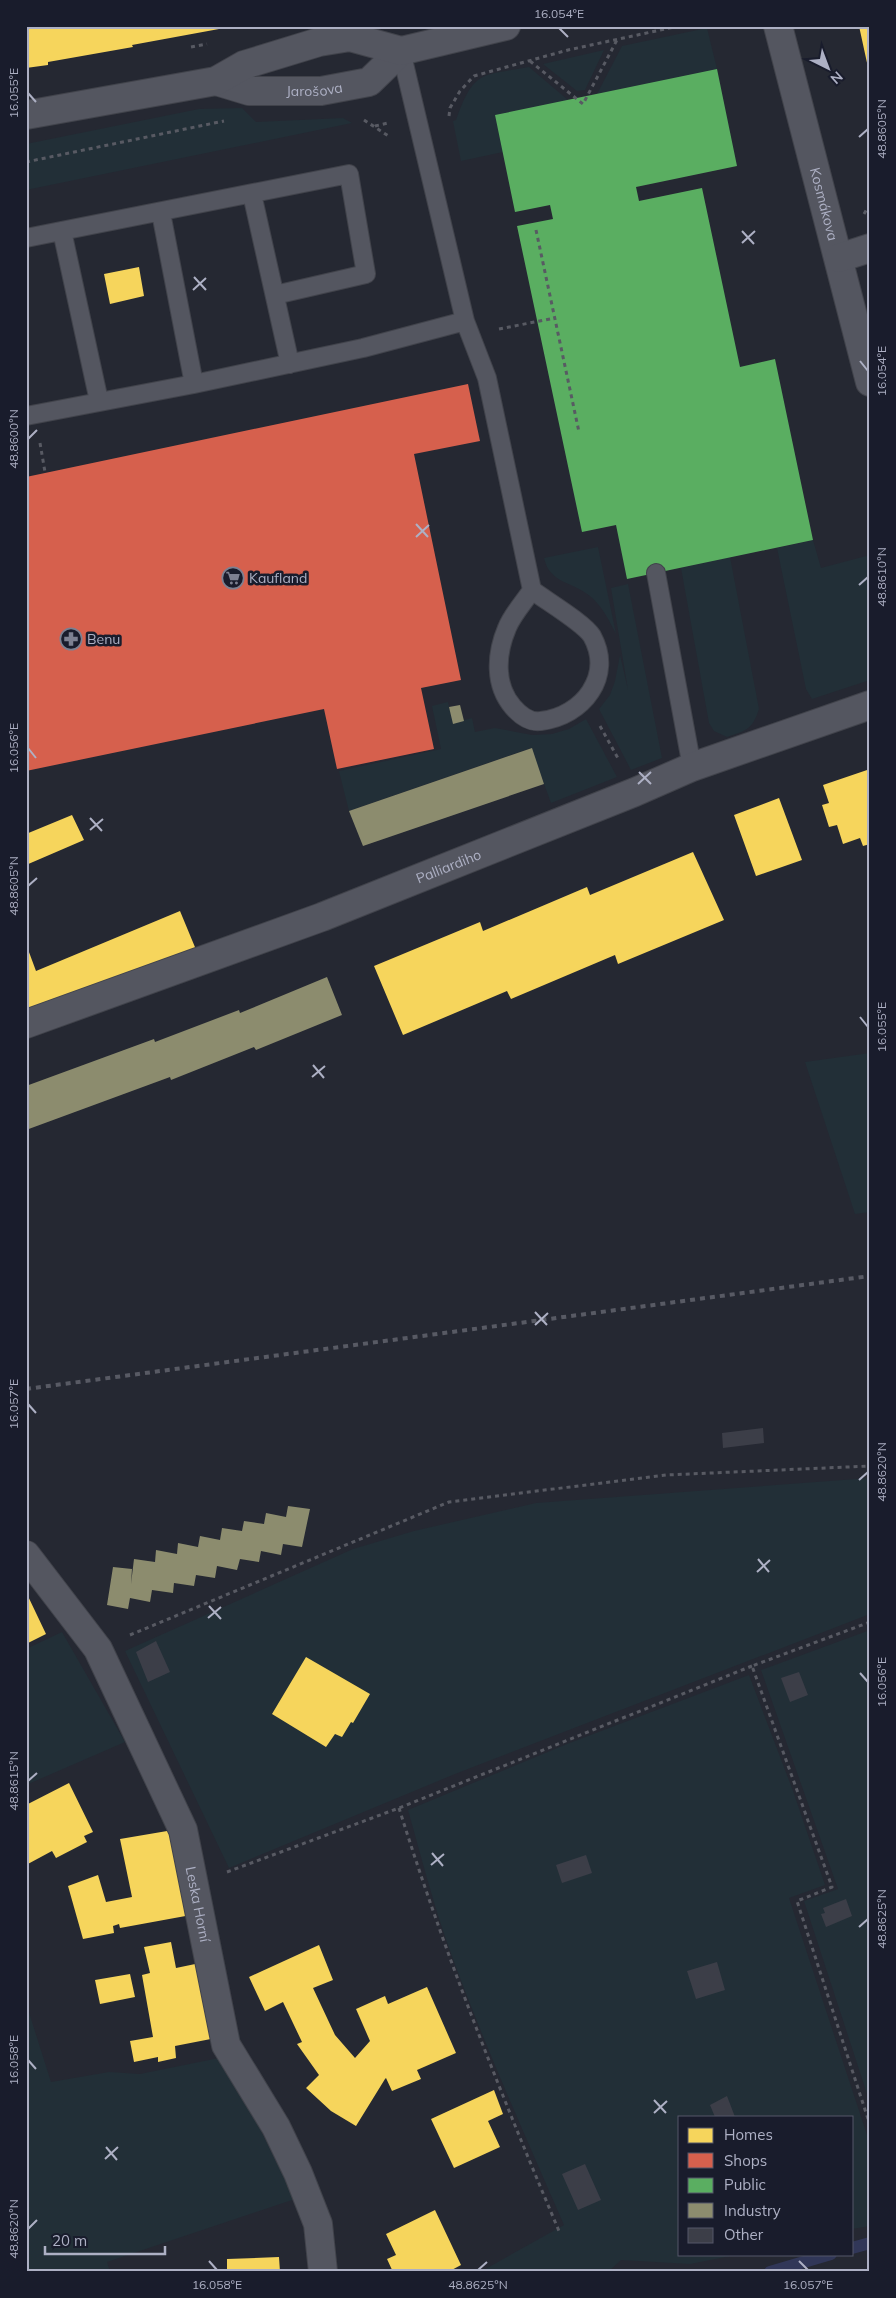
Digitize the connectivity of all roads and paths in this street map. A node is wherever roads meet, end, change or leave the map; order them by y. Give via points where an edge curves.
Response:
1 (506, 26) edge
2 (679, 26) edge
3 (778, 26) edge
4 (398, 39) edge
5 (617, 40) junction
6 (529, 61) junction
7 (216, 81) junction
8 (450, 108) dead end
9 (26, 115) edge
10 (230, 120) dead end
11 (26, 162) edge
12 (252, 194) junction
13 (161, 213) junction
14 (536, 230) dead end
15 (62, 231) junction
16 (26, 238) edge
17 (870, 248) edge
18 (838, 258) junction
19 (275, 295) junction
20 (554, 318) junction
21 (465, 321) junction
22 (490, 330) dead end
23 (290, 364) junction
24 (870, 382) edge
25 (194, 384) junction
26 (99, 401) junction
27 (26, 416) edge
28 (579, 432) dead end
29 (38, 436) dead end
30 (45, 472) dead end
31 (656, 573) dead end
32 (532, 590) junction
33 (586, 700) junction
34 (870, 705) edge
35 (692, 767) junction
36 (635, 792) junction
37 (26, 1024) edge
38 (870, 1466) edge
39 (26, 1555) edge
40 (870, 1622) edge
41 (98, 1649) junction
42 (752, 1666) junction
43 (399, 1808) junction
44 (195, 1884) junction
45 (870, 2125) edge
46 (559, 2232) dead end
47 (324, 2272) edge

1 - 4 street, Jarošova
2 - 5 path
3 - 18 street, Kosmákova
4 - 7 street, Jarošova via 350,37 319,42 244,65
4 - 7 street, Jarošova via 369,82 321,91 249,92
4 - 21 lane
5 - 6 path
5 - 6 path via 583,104
6 - 8 path via 474,76
7 - 9 street, Jarošova
10 - 11 path
12 - 13 lane
12 - 19 lane
12 - 19 lane via 349,174 366,274
13 - 15 lane
13 - 25 lane
14 - 20 path
15 - 16 lane
15 - 26 lane
17 - 18 street
18 - 24 street, Kosmákova
19 - 23 lane
20 - 22 path
20 - 28 path
21 - 23 lane
21 - 32 lane via 486,378
23 - 25 lane
25 - 26 lane
26 - 27 lane
29 - 30 path
31 - 35 lane
32 - 33 lane via 591,635 598,660 597,679
32 - 33 lane via 507,627 499,654 499,679 505,698 522,717 540,722 566,714
33 - 36 path
34 - 35 street, Palliardiho
35 - 36 street, Palliardiho
36 - 37 street, Palliardiho via 322,916
38 - 41 path via 666,1475 449,1502
39 - 41 street, Leska Horní
40 - 42 path
41 - 44 street, Leska Horní via 183,1830
42 - 43 path
42 - 45 path via 832,1887 798,1901
43 - 44 path
43 - 46 path via 423,1885 492,2070
44 - 47 street, Leska Horní via 226,2044 276,2127 298,2172 318,2224

